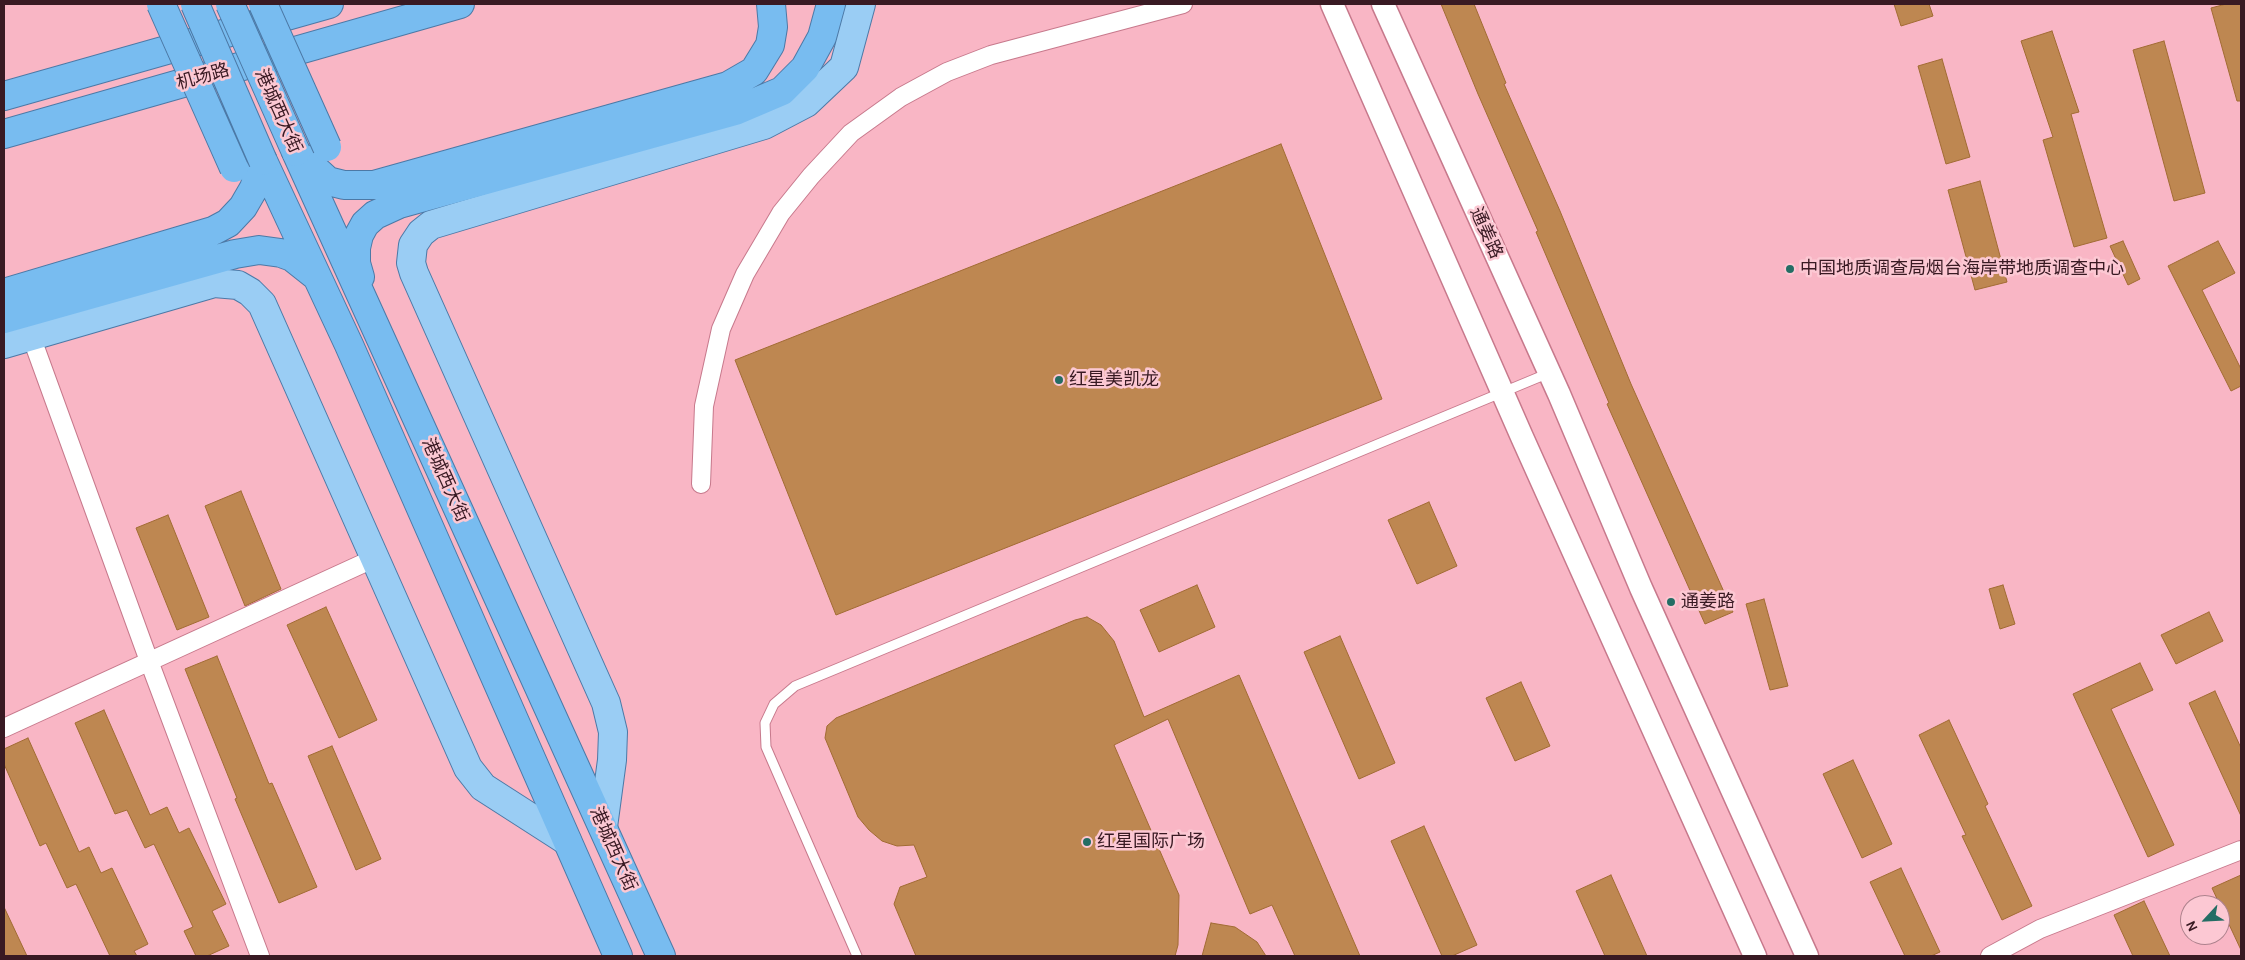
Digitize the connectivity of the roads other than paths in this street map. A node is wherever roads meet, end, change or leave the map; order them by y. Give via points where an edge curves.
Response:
1 (161, 4) edge
2 (195, 4) edge
3 (230, 4) edge
4 (263, 4) edge
5 (329, 4) edge
6 (460, 4) edge
7 (771, 4) edge
8 (831, 4) edge
9 (861, 4) edge
10 (1183, 4) edge
11 (1332, 4) edge
12 (1383, 4) edge
13 (4, 96) edge
14 (4, 134) edge
15 (296, 152) junction
16 (263, 161) junction
17 (358, 186) junction
18 (243, 207) junction
19 (318, 278) junction
20 (4, 293) edge
21 (4, 319) edge
22 (31, 336) junction
23 (380, 336) junction
24 (4, 344) edge
25 (1549, 373) junction
26 (1503, 393) junction
27 (700, 484) dead end
28 (375, 558) junction
29 (149, 662) junction
30 (4, 728) edge
31 (603, 828) junction
32 (567, 841) junction
33 (2241, 850) edge
34 (260, 956) edge
35 (618, 956) edge
36 (661, 956) edge
37 (857, 956) edge
38 (1756, 956) edge
39 (1807, 956) edge
40 (1990, 956) edge

1 - 18 highway, bridge via 240,180
2 - 16 highway, 港城西大街, bridge
3 - 15 highway, 港城西大街, bridge
4 - 17 highway, bridge via 327,147 342,172
5 - 13 highway, 机场路
6 - 14 highway, 机场路
7 - 17 highway via 773,27 770,45 754,71 734,83 394,180
8 - 23 highway via 822,37 805,68 782,91 735,110 399,204 374,215 359,235 356,263
9 - 31 main road via 844,67 806,103 764,125 431,225 413,245 411,263 414,273 606,703 613,732
10 - 27 street via 991,55 947,72 901,96 851,133 781,213 745,274 720,329 704,406
11 - 26 street
12 - 25 street, 通姜路
15 - 17 highway via 328,181
15 - 23 highway, 港城西大街
16 - 18 highway via 254,188
16 - 19 highway, 港城西大街
18 - 20 highway via 228,223 213,231
19 - 21 highway via 292,257 259,250
19 - 32 highway, 港城西大街
22 - 24 main road
22 - 28 main road via 214,283 238,285 250,292 262,304
22 - 29 street
23 - 31 highway, 港城西大街
25 - 26 lane
25 - 39 street, 通姜路
26 - 37 lane via 805,682 774,704 766,723 766,747
26 - 38 street
28 - 29 street
28 - 32 main road via 468,768 483,787
29 - 30 street
29 - 34 street
31 - 36 highway, 港城西大街
32 - 35 highway, 港城西大街
33 - 40 street via 2040,929

